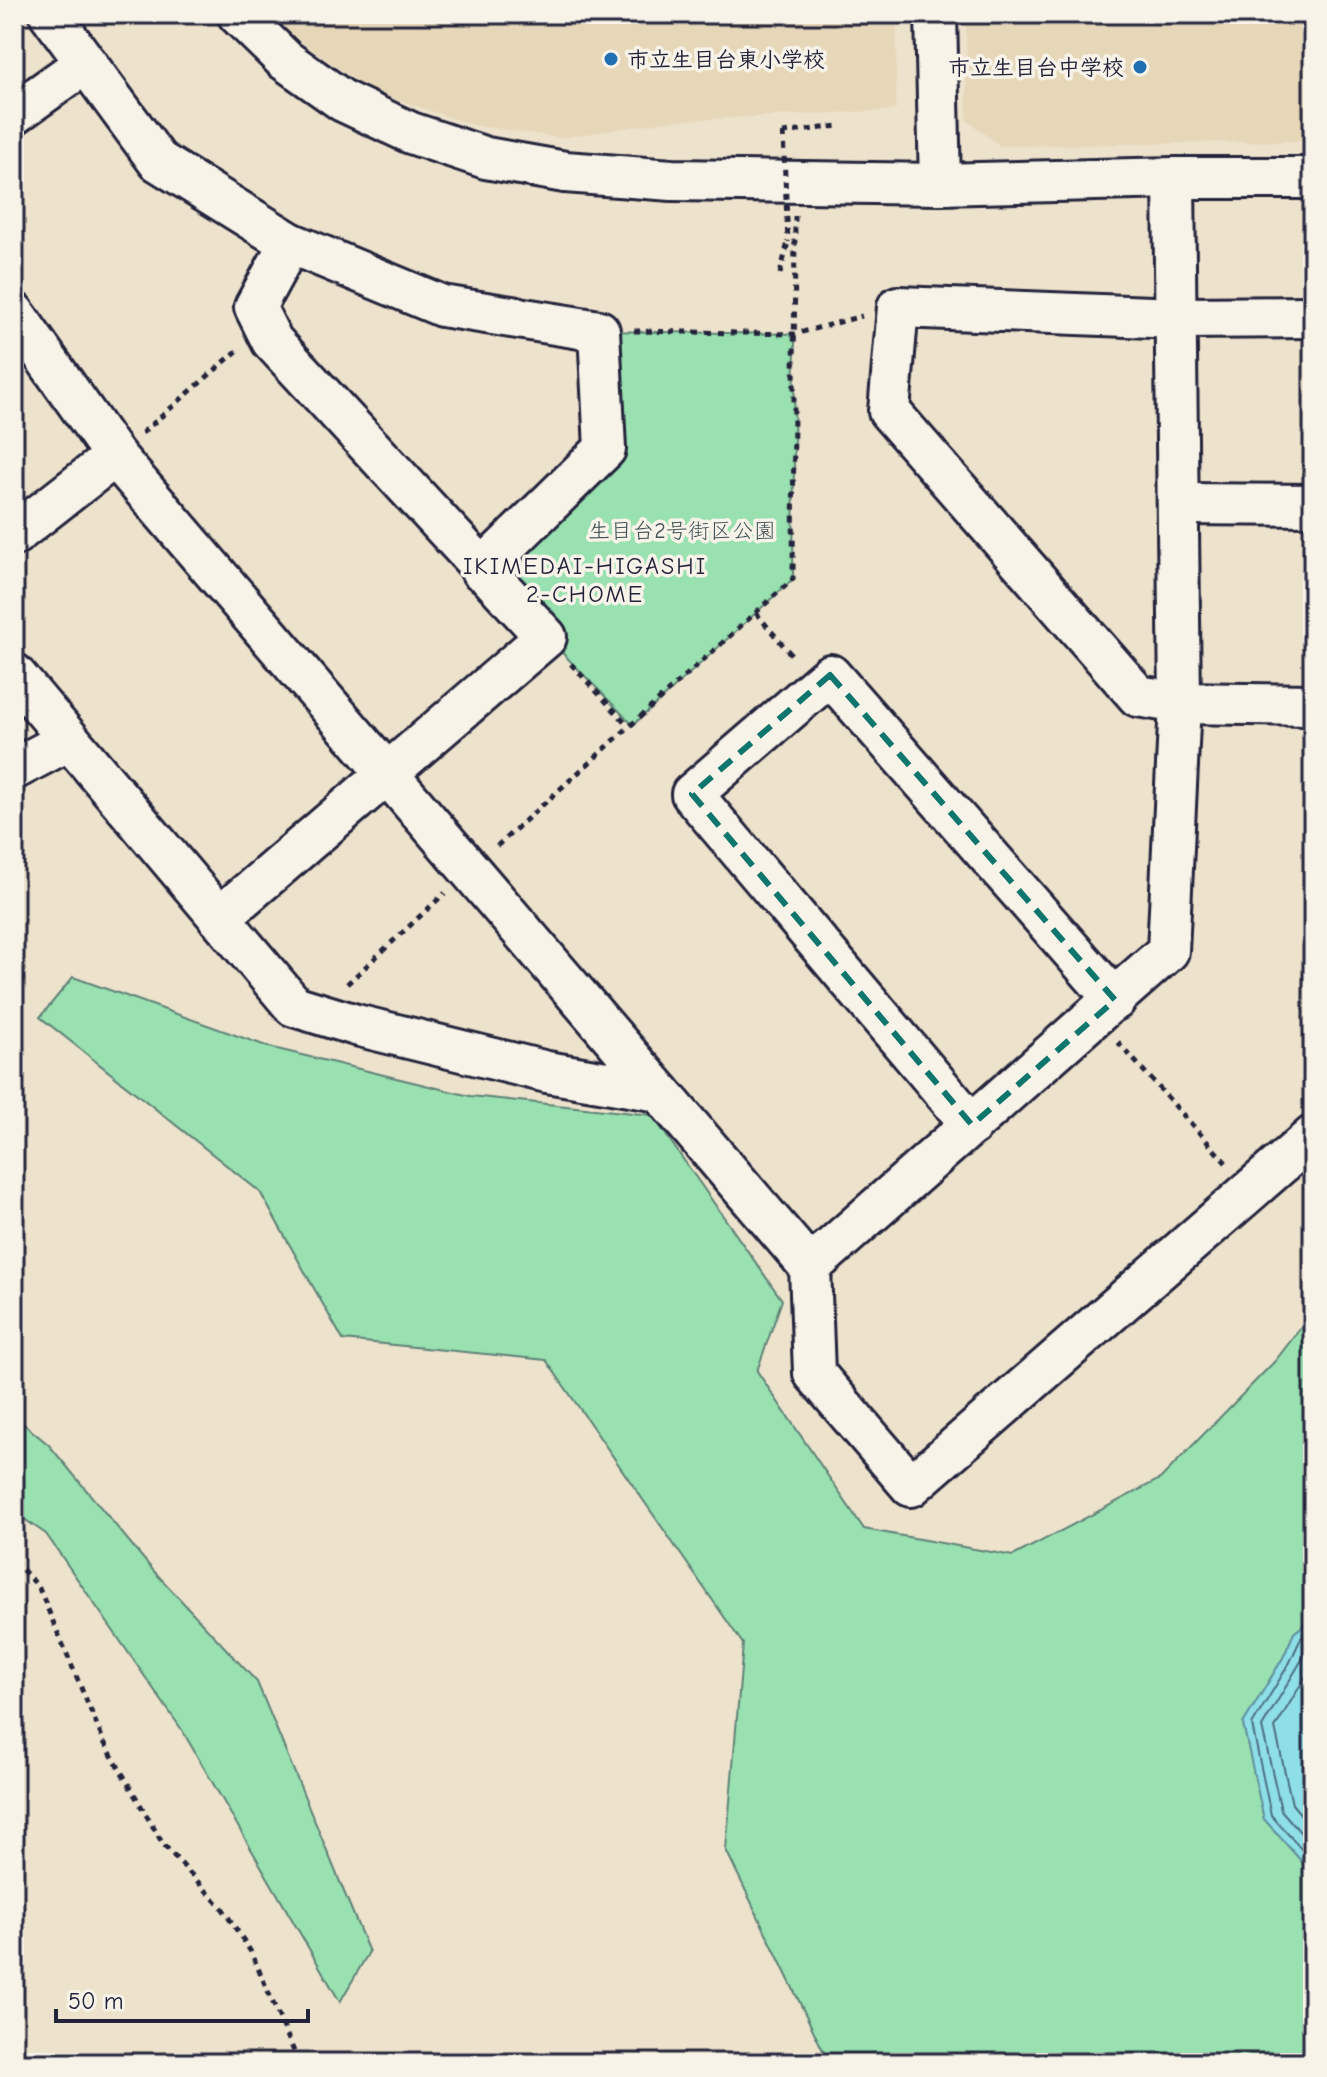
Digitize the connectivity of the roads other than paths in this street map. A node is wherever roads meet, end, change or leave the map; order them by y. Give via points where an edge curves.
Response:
1 (50, 14) edge
2 (238, 14) edge
3 (936, 14) edge
4 (84, 64) junction
5 (14, 114) edge
6 (1174, 178) junction
7 (1313, 178) edge
8 (940, 184) junction
9 (290, 243) junction
10 (14, 313) edge
11 (1313, 317) edge
12 (1177, 318) junction
13 (115, 456) junction
14 (1179, 504) junction
15 (1313, 505) edge
16 (14, 535) edge
17 (481, 570) junction
18 (14, 674) edge
19 (1180, 703) junction
20 (1313, 705) edge
21 (69, 740) junction
22 (14, 769) edge
23 (387, 774) junction
24 (219, 918) junction
25 (1105, 1008) junction
26 (659, 1091) junction
27 (972, 1125) junction
28 (1313, 1136) edge
29 (810, 1267) junction

1 - 4 street
2 - 8 street via 285,60 343,101 411,133 486,158 565,172 672,180
3 - 8 street
4 - 5 street
4 - 9 street via 158,161
6 - 7 street
6 - 8 street
6 - 12 street
9 - 17 street via 255,307 272,341
9 - 17 street via 442,306 599,331 605,449
10 - 13 street
11 - 12 street
12 - 14 street
12 - 19 street via 898,307 889,411 1138,696
13 - 16 street
13 - 23 street
14 - 15 street
14 - 19 street
17 - 23 street via 546,637
18 - 21 street
19 - 20 street
19 - 25 street via 1168,951
21 - 22 street
21 - 24 street
23 - 24 street
23 - 26 street
24 - 26 street via 294,1006 547,1072
25 - 27 street
25 - 27 street via 830,675 692,794
26 - 29 street
27 - 29 street
28 - 29 street via 911,1486 814,1373

